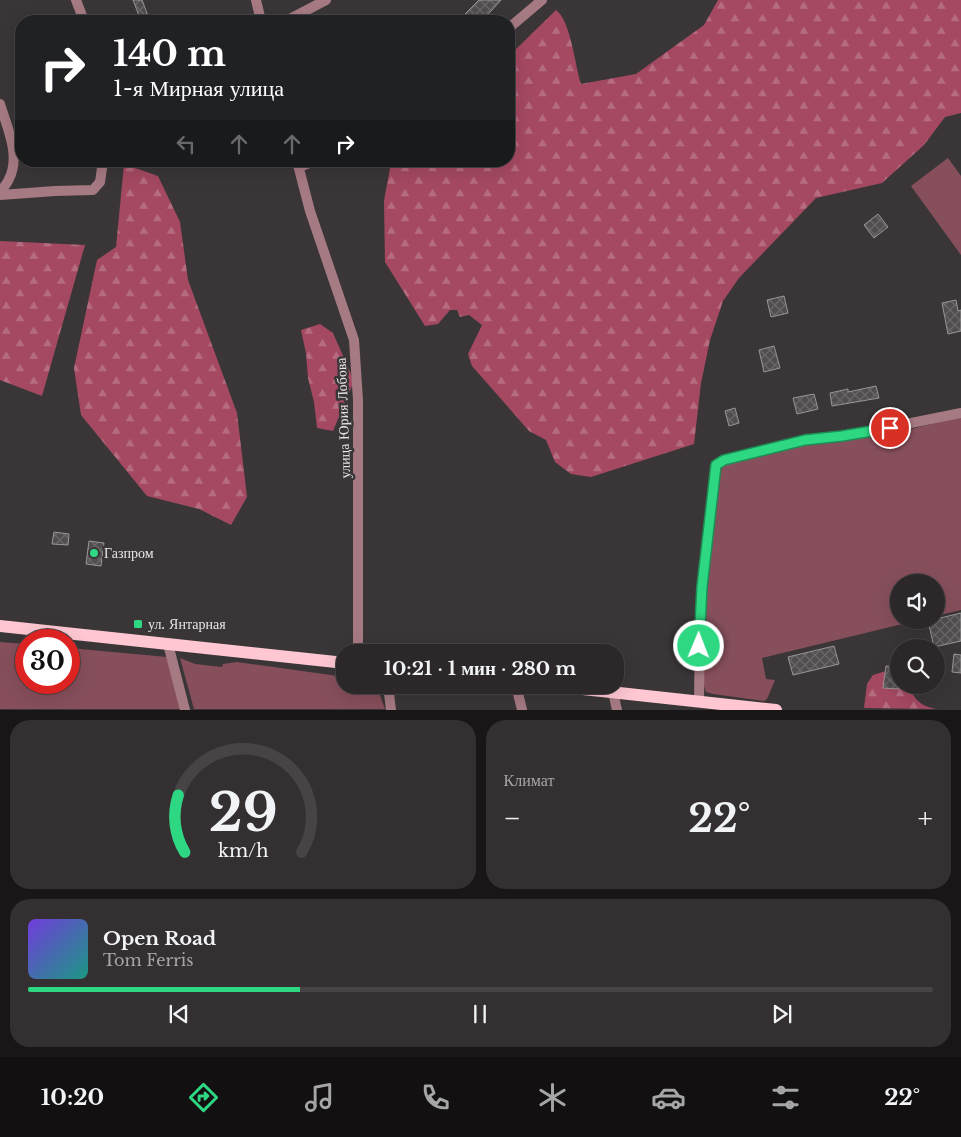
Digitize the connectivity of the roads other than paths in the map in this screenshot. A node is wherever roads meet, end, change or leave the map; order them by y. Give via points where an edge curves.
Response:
1 (76, 0) edge
2 (256, 0) edge
3 (326, 0) edge
4 (542, 0) edge
5 (82, 15) edge
6 (260, 15) edge
7 (297, 15) edge
8 (515, 23) edge
9 (0, 104) edge
10 (102, 167) edge
11 (299, 167) edge
12 (0, 193) edge
13 (961, 413) edge
14 (0, 626) edge
15 (168, 644) junction
16 (358, 644) edge
17 (336, 662) edge
18 (624, 693) edge
19 (389, 694) edge
20 (518, 694) edge
21 (613, 694) edge
22 (699, 701) junction
23 (185, 710) edge
24 (392, 710) edge
25 (522, 710) edge
26 (617, 710) edge
27 (776, 710) edge

1 - 5 street
2 - 6 street
3 - 7 street
4 - 8 street
9 - 12 street via 14,162 10,179
10 - 12 street via 100,182 93,190
11 - 16 street, улица Юрия Лобова via 310,211 352,333 357,363
13 - 22 street via 857,434 805,440 724,460 716,465 701,603
14 - 15 main road
15 - 17 main road
15 - 23 street
18 - 22 main road
19 - 24 street
20 - 25 street
21 - 26 street
22 - 27 main road

